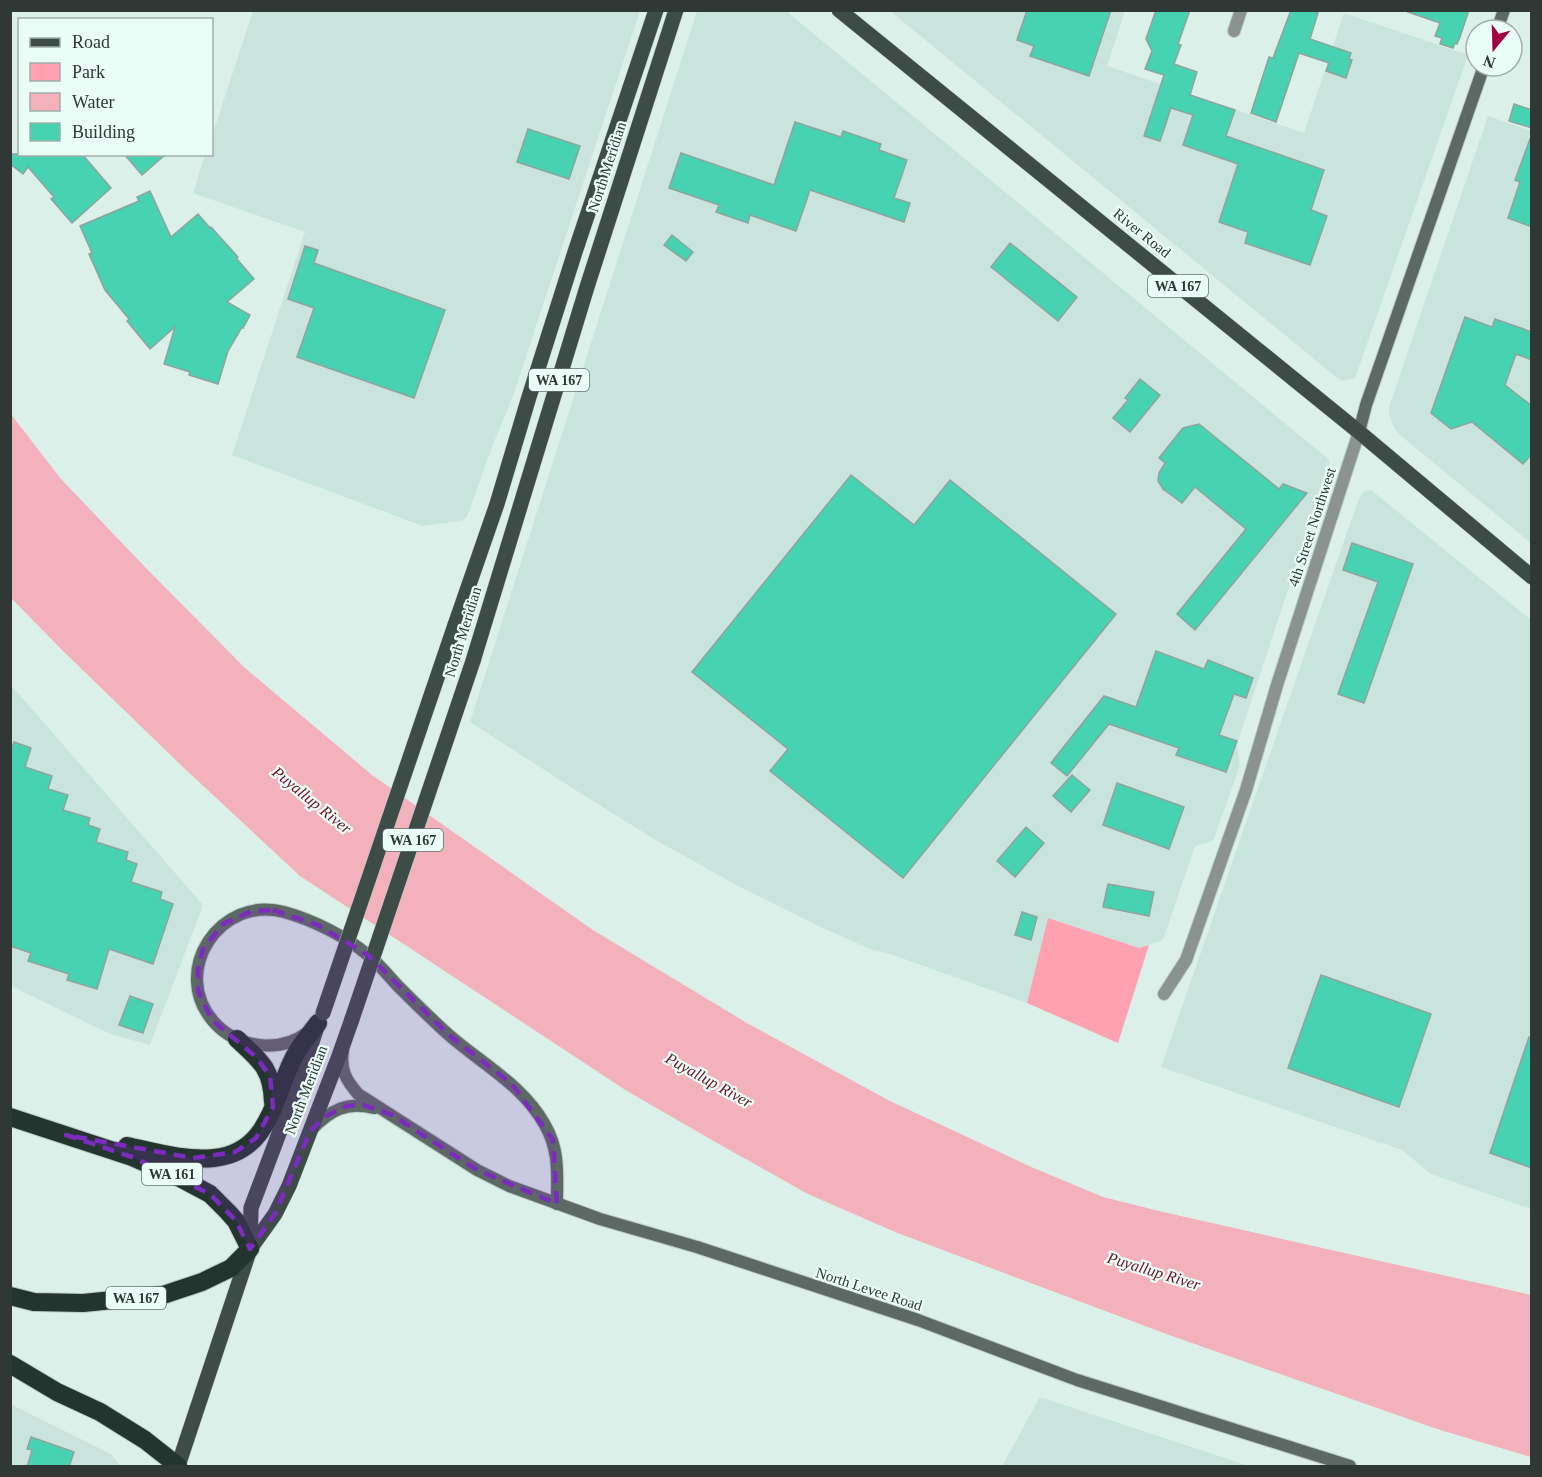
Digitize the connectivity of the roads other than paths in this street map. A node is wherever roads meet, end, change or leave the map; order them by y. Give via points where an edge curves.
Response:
1 (656, 10) edge
2 (676, 10) edge
3 (681, 10) edge
4 (1241, 10) edge
5 (840, 11) edge
6 (1234, 32) dead end
7 (668, 37) junction
8 (1480, 78) edge
9 (1359, 432) junction
10 (1532, 577) edge
11 (1164, 994) dead end
12 (320, 1018) junction
13 (345, 1038) junction
14 (237, 1039) junction
15 (273, 1107) junction
16 (392, 1115) junction
17 (10, 1117) edge
18 (310, 1132) junction
19 (66, 1135) junction
20 (557, 1204) junction
21 (250, 1249) junction
22 (10, 1296) edge
23 (10, 1364) edge
24 (178, 1466) edge
25 (1350, 1467) edge

1 - 12 main road, North Meridian / WA 167, bridge via 497,504
2 - 7 main road, North Meridian
3 - 7 main road, WA 167
4 - 6 street
5 - 9 main road, River Road / WA 167
7 - 13 main road, North Meridian / WA 167, bridge via 473,661
8 - 9 street, 4th Street Northwest
9 - 10 main road, River Road / WA 167
9 - 11 street, 4th Street Northwest via 1246,790 1186,960
12 - 14 street via 305,1034 278,1044 265,1046
12 - 15 highway, WA 167 via 295,1056
12 - 21 main road, North Meridian via 251,1208
13 - 16 street via 342,1059 348,1082 358,1094
13 - 18 main road, North Meridian / WA 167
14 - 15 highway via 270,1076
14 - 20 street via 212,1020 198,991 200,959 215,931 242,914 273,910 342,937 368,955 449,1035 529,1102 555,1146
15 - 19 highway, WA 167 via 262,1131 248,1146 214,1158 193,1158
16 - 18 street via 363,1105 347,1106 324,1117
16 - 20 street, North Levee Road via 477,1170
17 - 19 highway, WA 161
18 - 21 main road, North Meridian / WA 167 via 275,1214
19 - 21 highway, WA 161 via 132,1157 210,1194 236,1221
20 - 25 street, North Levee Road via 918,1320 1077,1380
21 - 22 highway, WA 167 via 231,1268 164,1295 83,1303 34,1302
21 - 24 main road, North Meridian
23 - 24 highway via 100,1412

